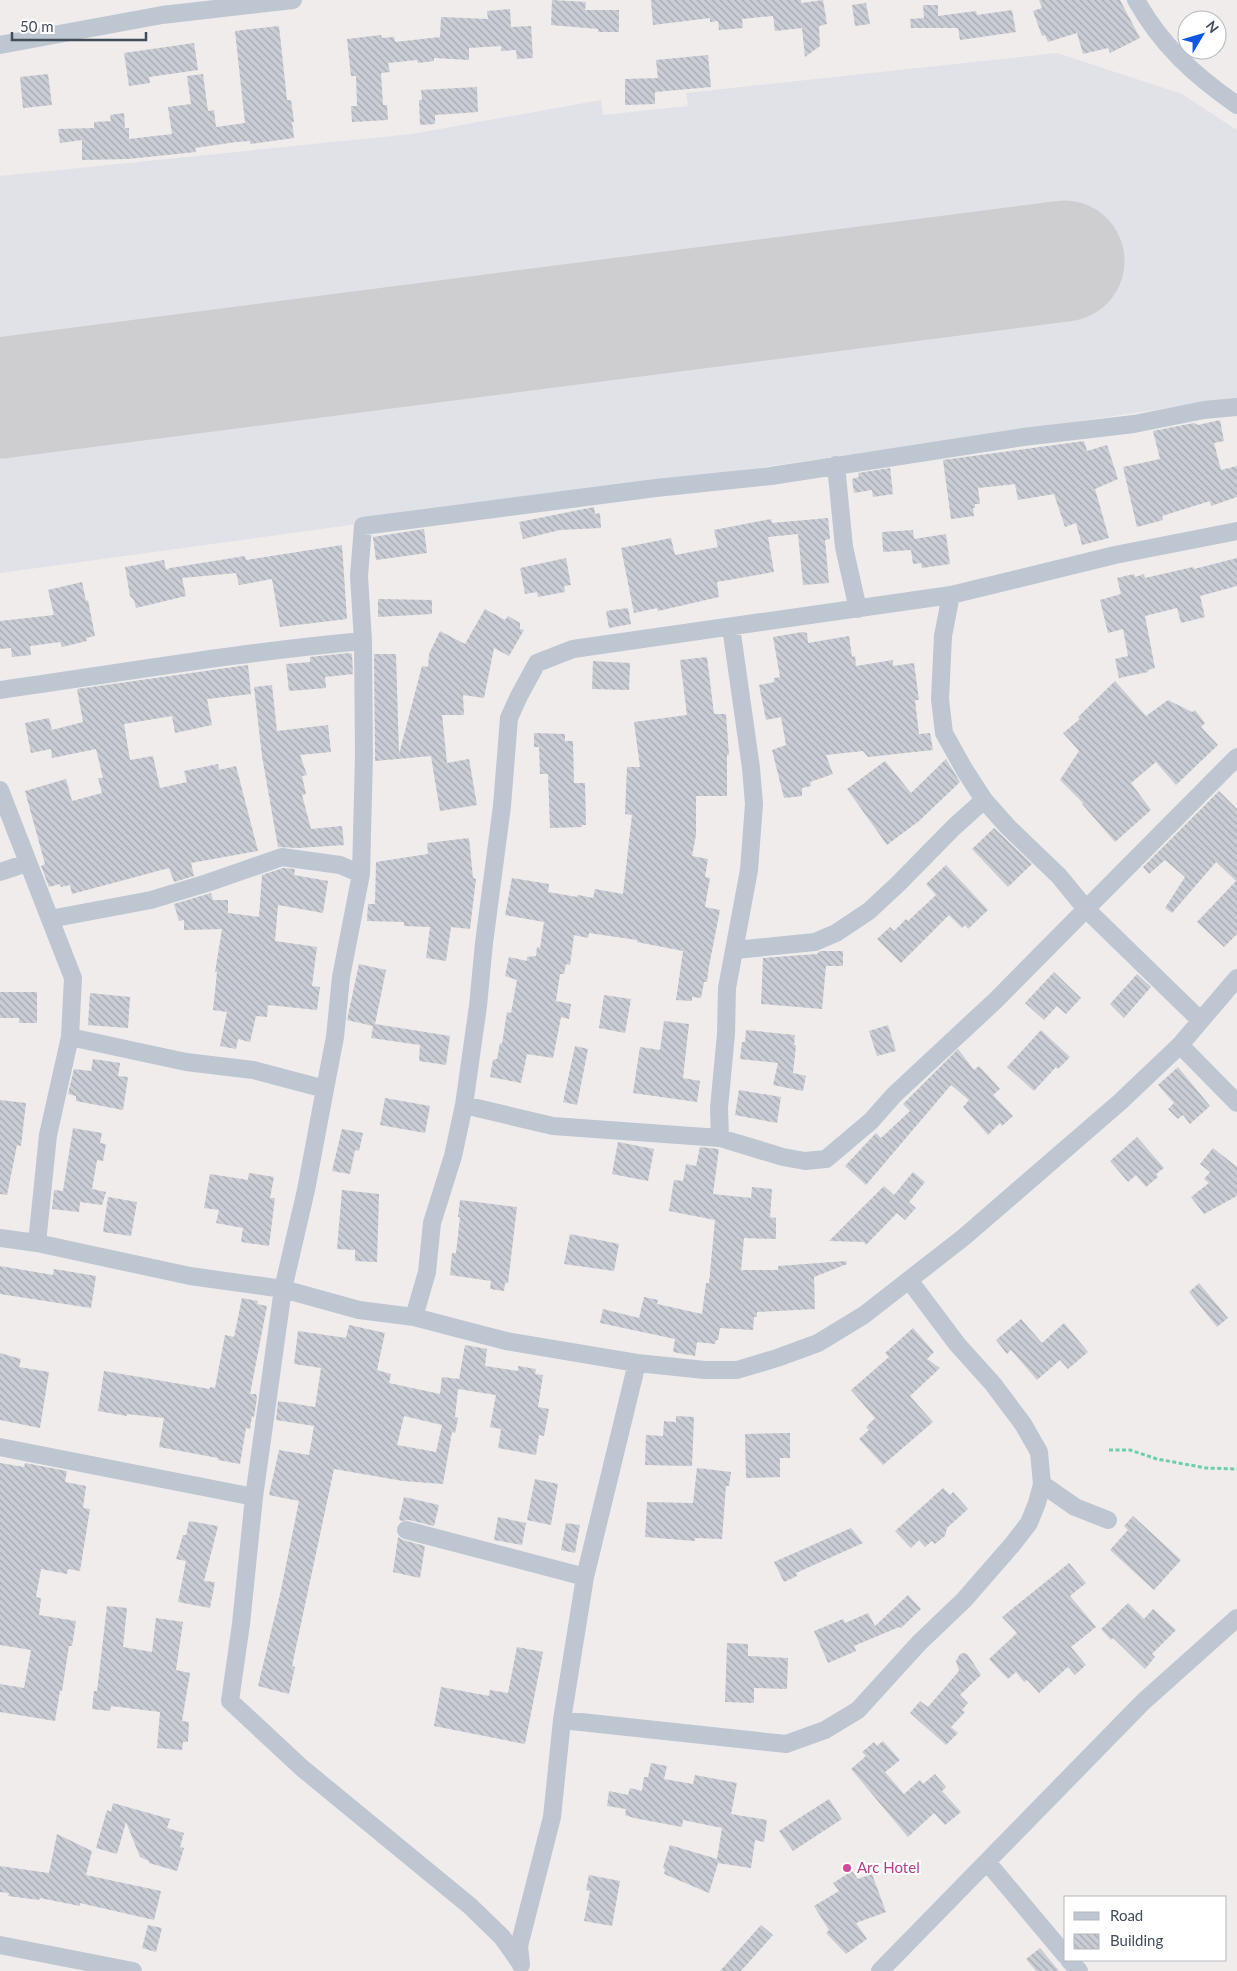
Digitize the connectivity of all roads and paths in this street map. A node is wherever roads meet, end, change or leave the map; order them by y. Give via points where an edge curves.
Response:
1 (292, 0) edge
2 (1136, 0) edge
3 (160, 7) edge
4 (0, 45) edge
5 (1237, 105) edge
6 (1237, 407) edge
7 (836, 465) junction
8 (1237, 531) edge
9 (951, 595) junction
10 (858, 609) junction
11 (731, 627) junction
12 (363, 641) junction
13 (0, 690) edge
14 (1237, 757) edge
15 (0, 790) edge
16 (984, 800) junction
17 (27, 862) junction
18 (0, 872) edge
19 (361, 874) junction
20 (1086, 909) junction
21 (50, 919) junction
22 (735, 950) junction
23 (1237, 978) edge
24 (1200, 1020) junction
25 (70, 1037) junction
26 (1180, 1045) junction
27 (325, 1089) junction
28 (1237, 1103) edge
29 (464, 1105) junction
30 (720, 1138) junction
31 (0, 1238) edge
32 (37, 1243) junction
33 (908, 1280) junction
34 (283, 1289) junction
35 (414, 1318) junction
36 (637, 1363) junction
37 (0, 1447) edge
38 (1109, 1450) dead end
39 (1237, 1469) edge
40 (1042, 1484) junction
41 (254, 1497) junction
42 (1108, 1520) dead end
43 (406, 1530) dead end
44 (585, 1577) junction
45 (1237, 1618) edge
46 (562, 1720) junction
47 (987, 1862) junction
48 (0, 1945) edge
49 (1064, 1954) edge
50 (1070, 1961) edge
51 (523, 1967) edge
52 (133, 1971) edge
53 (880, 1971) edge
54 (1079, 1971) edge

1 - 3 street
2 - 5 street via 1183,62
3 - 4 street
6 - 7 street
7 - 10 street via 844,546
7 - 12 street via 771,476 363,526 359,576
8 - 9 street via 1115,555
9 - 10 street
9 - 16 street via 943,636 940,699 944,733
10 - 11 street
11 - 22 street via 754,804 748,870
11 - 29 street via 572,649 537,663 518,696 509,718 502,806
12 - 13 street via 204,659
12 - 19 street
14 - 20 street
15 - 17 street
16 - 20 street via 1059,876
16 - 22 street via 869,911 836,933 815,942
17 - 18 street
17 - 21 street
19 - 21 street via 340,865 282,857 151,900
19 - 27 street via 341,977 335,1038
20 - 24 street
20 - 30 street via 871,1121 826,1159 806,1161 783,1157
21 - 25 street via 73,978
22 - 30 street via 727,988
23 - 24 street
24 - 26 street
25 - 27 street via 186,1062 253,1070
25 - 32 street via 48,1135
26 - 28 street
26 - 33 street via 1019,1191
27 - 34 street
29 - 30 street via 553,1126
29 - 35 street via 453,1156 432,1223 427,1272
31 - 32 street
32 - 34 street via 190,1276
33 - 36 street via 864,1315 818,1343 777,1358 737,1370
33 - 40 street via 1024,1424 1040,1452
34 - 35 street via 359,1310
34 - 41 street
35 - 36 street via 506,1341
36 - 44 street
37 - 41 street
38 - 39 path via 1130,1450 1157,1459 1206,1468
40 - 42 street via 1075,1507
40 - 46 street via 1029,1523 984,1578 858,1710 825,1730 786,1744
41 - 51 street via 230,1701 302,1768 470,1906 502,1936
43 - 44 street
44 - 46 street
45 - 47 street via 1143,1702
46 - 51 street via 552,1817 519,1946
47 - 49 street
47 - 53 street
48 - 52 street
50 - 54 street

